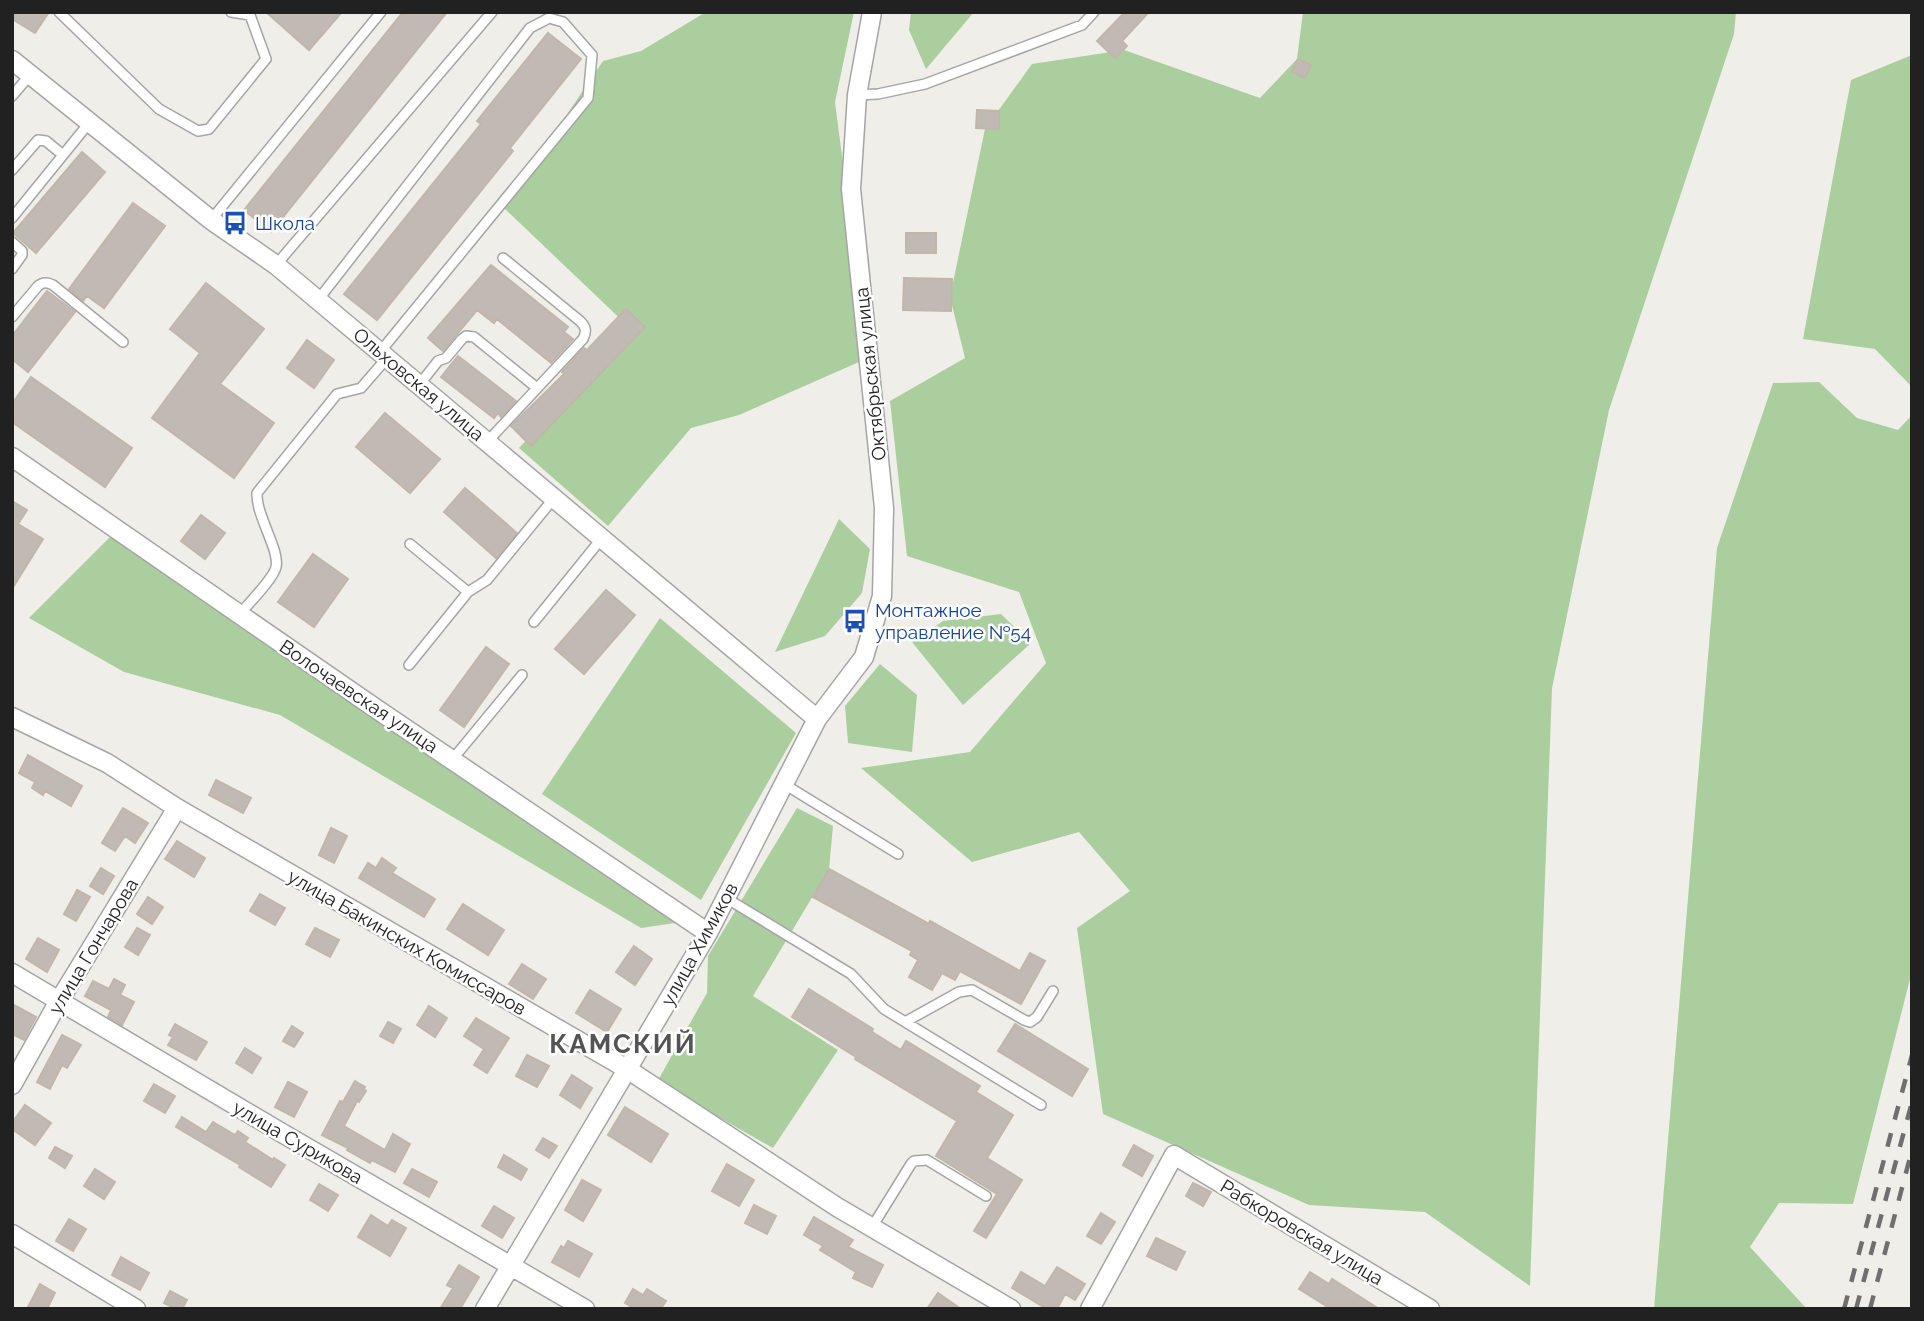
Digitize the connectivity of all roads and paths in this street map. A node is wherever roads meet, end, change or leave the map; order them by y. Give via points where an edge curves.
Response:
1 (59, 12) edge
2 (231, 12) edge
3 (381, 12) edge
4 (492, 12) edge
5 (872, 12) edge
6 (1094, 12) edge
7 (250, 14) edge
8 (12, 60) edge
9 (30, 75) junction
10 (857, 95) junction
11 (12, 96) edge
12 (89, 123) junction
13 (64, 155) junction
14 (12, 170) edge
15 (12, 218) edge
16 (211, 219) junction
17 (12, 242) edge
18 (503, 258) dead end
19 (276, 265) junction
20 (12, 269) edge
21 (318, 300) junction
22 (12, 317) edge
23 (123, 342) dead end
24 (384, 355) junction
25 (419, 385) junction
26 (537, 388) junction
27 (487, 442) junction
28 (12, 457) edge
29 (554, 498) junction
30 (602, 538) junction
31 (410, 544) dead end
32 (468, 592) junction
33 (240, 614) junction
34 (534, 622) dead end
35 (409, 665) dead end
36 (522, 675) dead end
37 (12, 717) edge
38 (817, 719) junction
39 (452, 760) junction
40 (784, 784) junction
41 (177, 808) junction
42 (898, 854) dead end
43 (726, 898) junction
44 (708, 933) junction
45 (12, 973) edge
46 (1053, 991) dead end
47 (59, 1001) junction
48 (905, 1022) junction
49 (627, 1069) junction
50 (12, 1085) edge
51 (1041, 1105) dead end
52 (986, 1196) dead end
53 (872, 1227) junction
54 (12, 1234) edge
55 (511, 1265) junction
56 (136, 1309) edge
57 (485, 1309) edge
58 (585, 1309) edge
59 (1011, 1309) edge
60 (1090, 1309) edge
61 (1430, 1309) edge

1 - 7 lane via 159,108 198,131 209,129 266,59
2 - 7 lane
3 - 16 lane
4 - 19 lane
5 - 10 street, Октябрьская улица
6 - 10 lane via 1082,25 925,84
8 - 9 street, Ольховская улица
9 - 11 lane
9 - 12 street, Ольховская улица
10 - 38 street, Октябрьская улица via 851,189 884,508 882,596 864,657
12 - 13 lane
12 - 16 street, Ольховская улица
13 - 14 lane via 38,140
13 - 15 lane
16 - 19 street, Ольховская улица
17 - 20 lane via 22,251
18 - 26 lane via 585,326 583,339
19 - 21 street, Ольховская улица
21 - 24 street, Ольховская улица
21 - 24 lane via 530,28 549,18 563,22 592,55 588,98
22 - 23 lane via 38,286 48,282
24 - 25 street, Ольховская улица
24 - 33 lane via 361,388 337,394 257,493 277,563
25 - 26 lane via 438,361 470,336
25 - 27 street, Ольховская улица
26 - 27 lane
27 - 29 street, Ольховская улица
28 - 33 street, Волочаевская улица
29 - 30 street, Ольховская улица
29 - 32 lane via 487,580
30 - 34 lane
30 - 38 street, Ольховская улица
31 - 32 lane
32 - 35 lane
33 - 39 street, Волочаевская улица
36 - 39 lane
37 - 41 street, улица Бакинских Комиссаров via 107,763
38 - 40 street, улица Химиков
39 - 44 street, Волочаевская улица
40 - 42 lane
40 - 43 street, улица Химиков
41 - 47 street, улица Гончарова
41 - 49 street, улица Бакинских Комиссаров
43 - 44 street, улица Химиков
43 - 48 lane via 851,974 884,1009
44 - 49 street, улица Химиков
45 - 47 street, улица Сурикова
46 - 48 lane via 1030,1022 978,992 965,990
47 - 50 street, улица Гончарова
47 - 55 street, улица Сурикова
48 - 51 lane
49 - 53 street, улица Бакинских Комиссаров
49 - 55 street, улица Химиков
52 - 53 lane via 921,1159 911,1164
53 - 59 street, улица Бакинских Комиссаров
54 - 56 street
55 - 57 street, улица Химиков
55 - 58 street, улица Сурикова
60 - 61 street, Рабкоровская улица via 1174,1155

